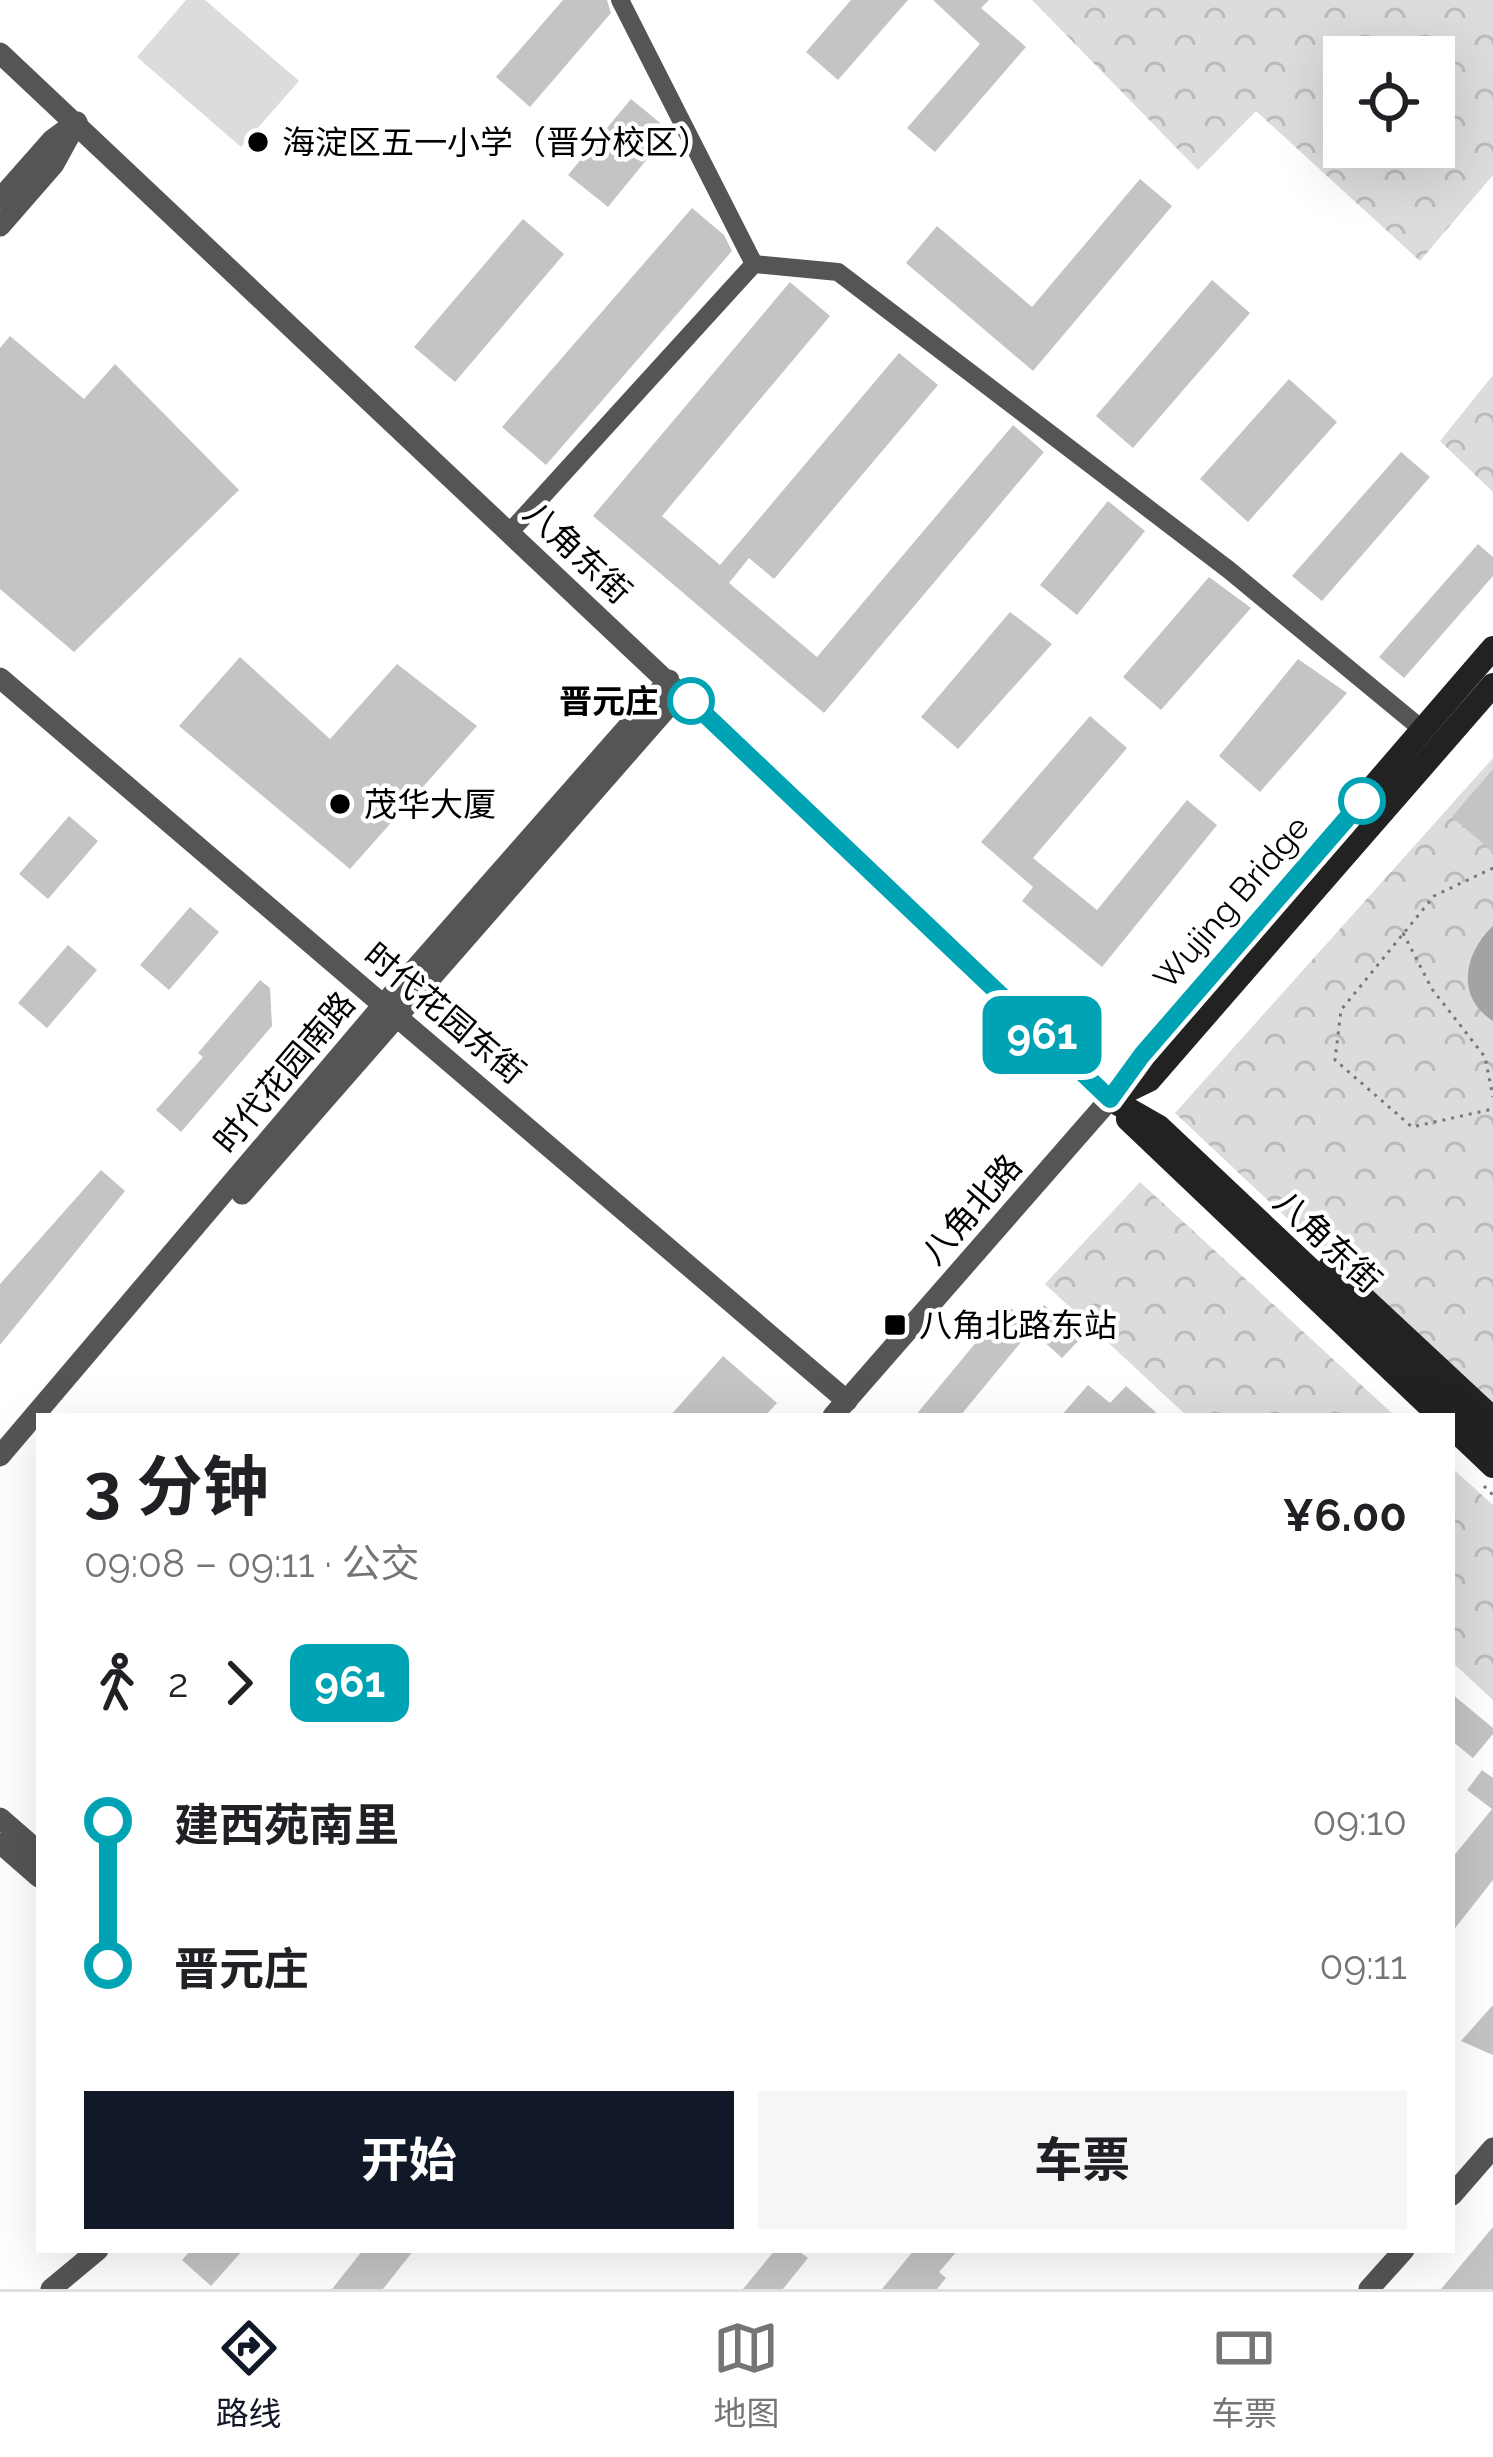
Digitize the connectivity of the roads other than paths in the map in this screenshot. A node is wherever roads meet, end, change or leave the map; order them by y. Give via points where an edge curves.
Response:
1 (620, 0) edge
2 (0, 53) edge
3 (76, 122) junction
4 (0, 199) edge
5 (0, 226) edge
6 (754, 264) junction
7 (509, 533) junction
8 (1493, 648) edge
9 (0, 678) edge
10 (1493, 685) edge
11 (675, 686) junction
12 (1423, 730) junction
13 (390, 1011) junction
14 (1110, 1099) junction
15 (1244, 1207) junction
16 (840, 1408) edge
17 (38, 1413) edge
18 (52, 1413) edge
19 (1437, 1413) edge
20 (36, 1415) edge
21 (1493, 1419) edge
22 (1455, 1430) edge
23 (36, 1431) edge
24 (1493, 1442) edge
25 (0, 1456) edge
26 (1493, 1466) edge
27 (0, 1472) edge
28 (0, 1818) edge
29 (0, 1843) edge
30 (36, 1849) edge
31 (36, 1874) edge
32 (1493, 2148) edge
33 (1455, 2192) edge
34 (94, 2253) edge
35 (1400, 2253) edge
36 (51, 2289) edge
37 (1369, 2289) edge

1 - 6 street
2 - 3 street, 八角东街
3 - 4 street
3 - 5 street via 54,164
3 - 7 street, 八角东街
6 - 7 street
6 - 12 street via 838,272 1229,570
7 - 11 street, 八角东街
8 - 12 main road, Wujing Bridge
9 - 13 street, 时代花园东街
10 - 14 main road, Wujing Bridge via 1149,1080
11 - 13 street, 时代花园南路
11 - 14 street, 八角东街
12 - 14 main road, Wujing Bridge
13 - 16 street, 时代花园东街
13 - 17 street, 时代花园南路
13 - 18 street, 时代花园南路
14 - 15 main road, 八角东街 via 1160,1127
14 - 16 street, 八角北路
14 - 19 main road, 八角东街
15 - 21 main road via 1360,1292
15 - 24 main road, 八角东街
20 - 25 street, 时代花园南路
22 - 26 main road
23 - 27 street
28 - 30 street
29 - 31 street
32 - 33 street
34 - 36 street
35 - 37 street

